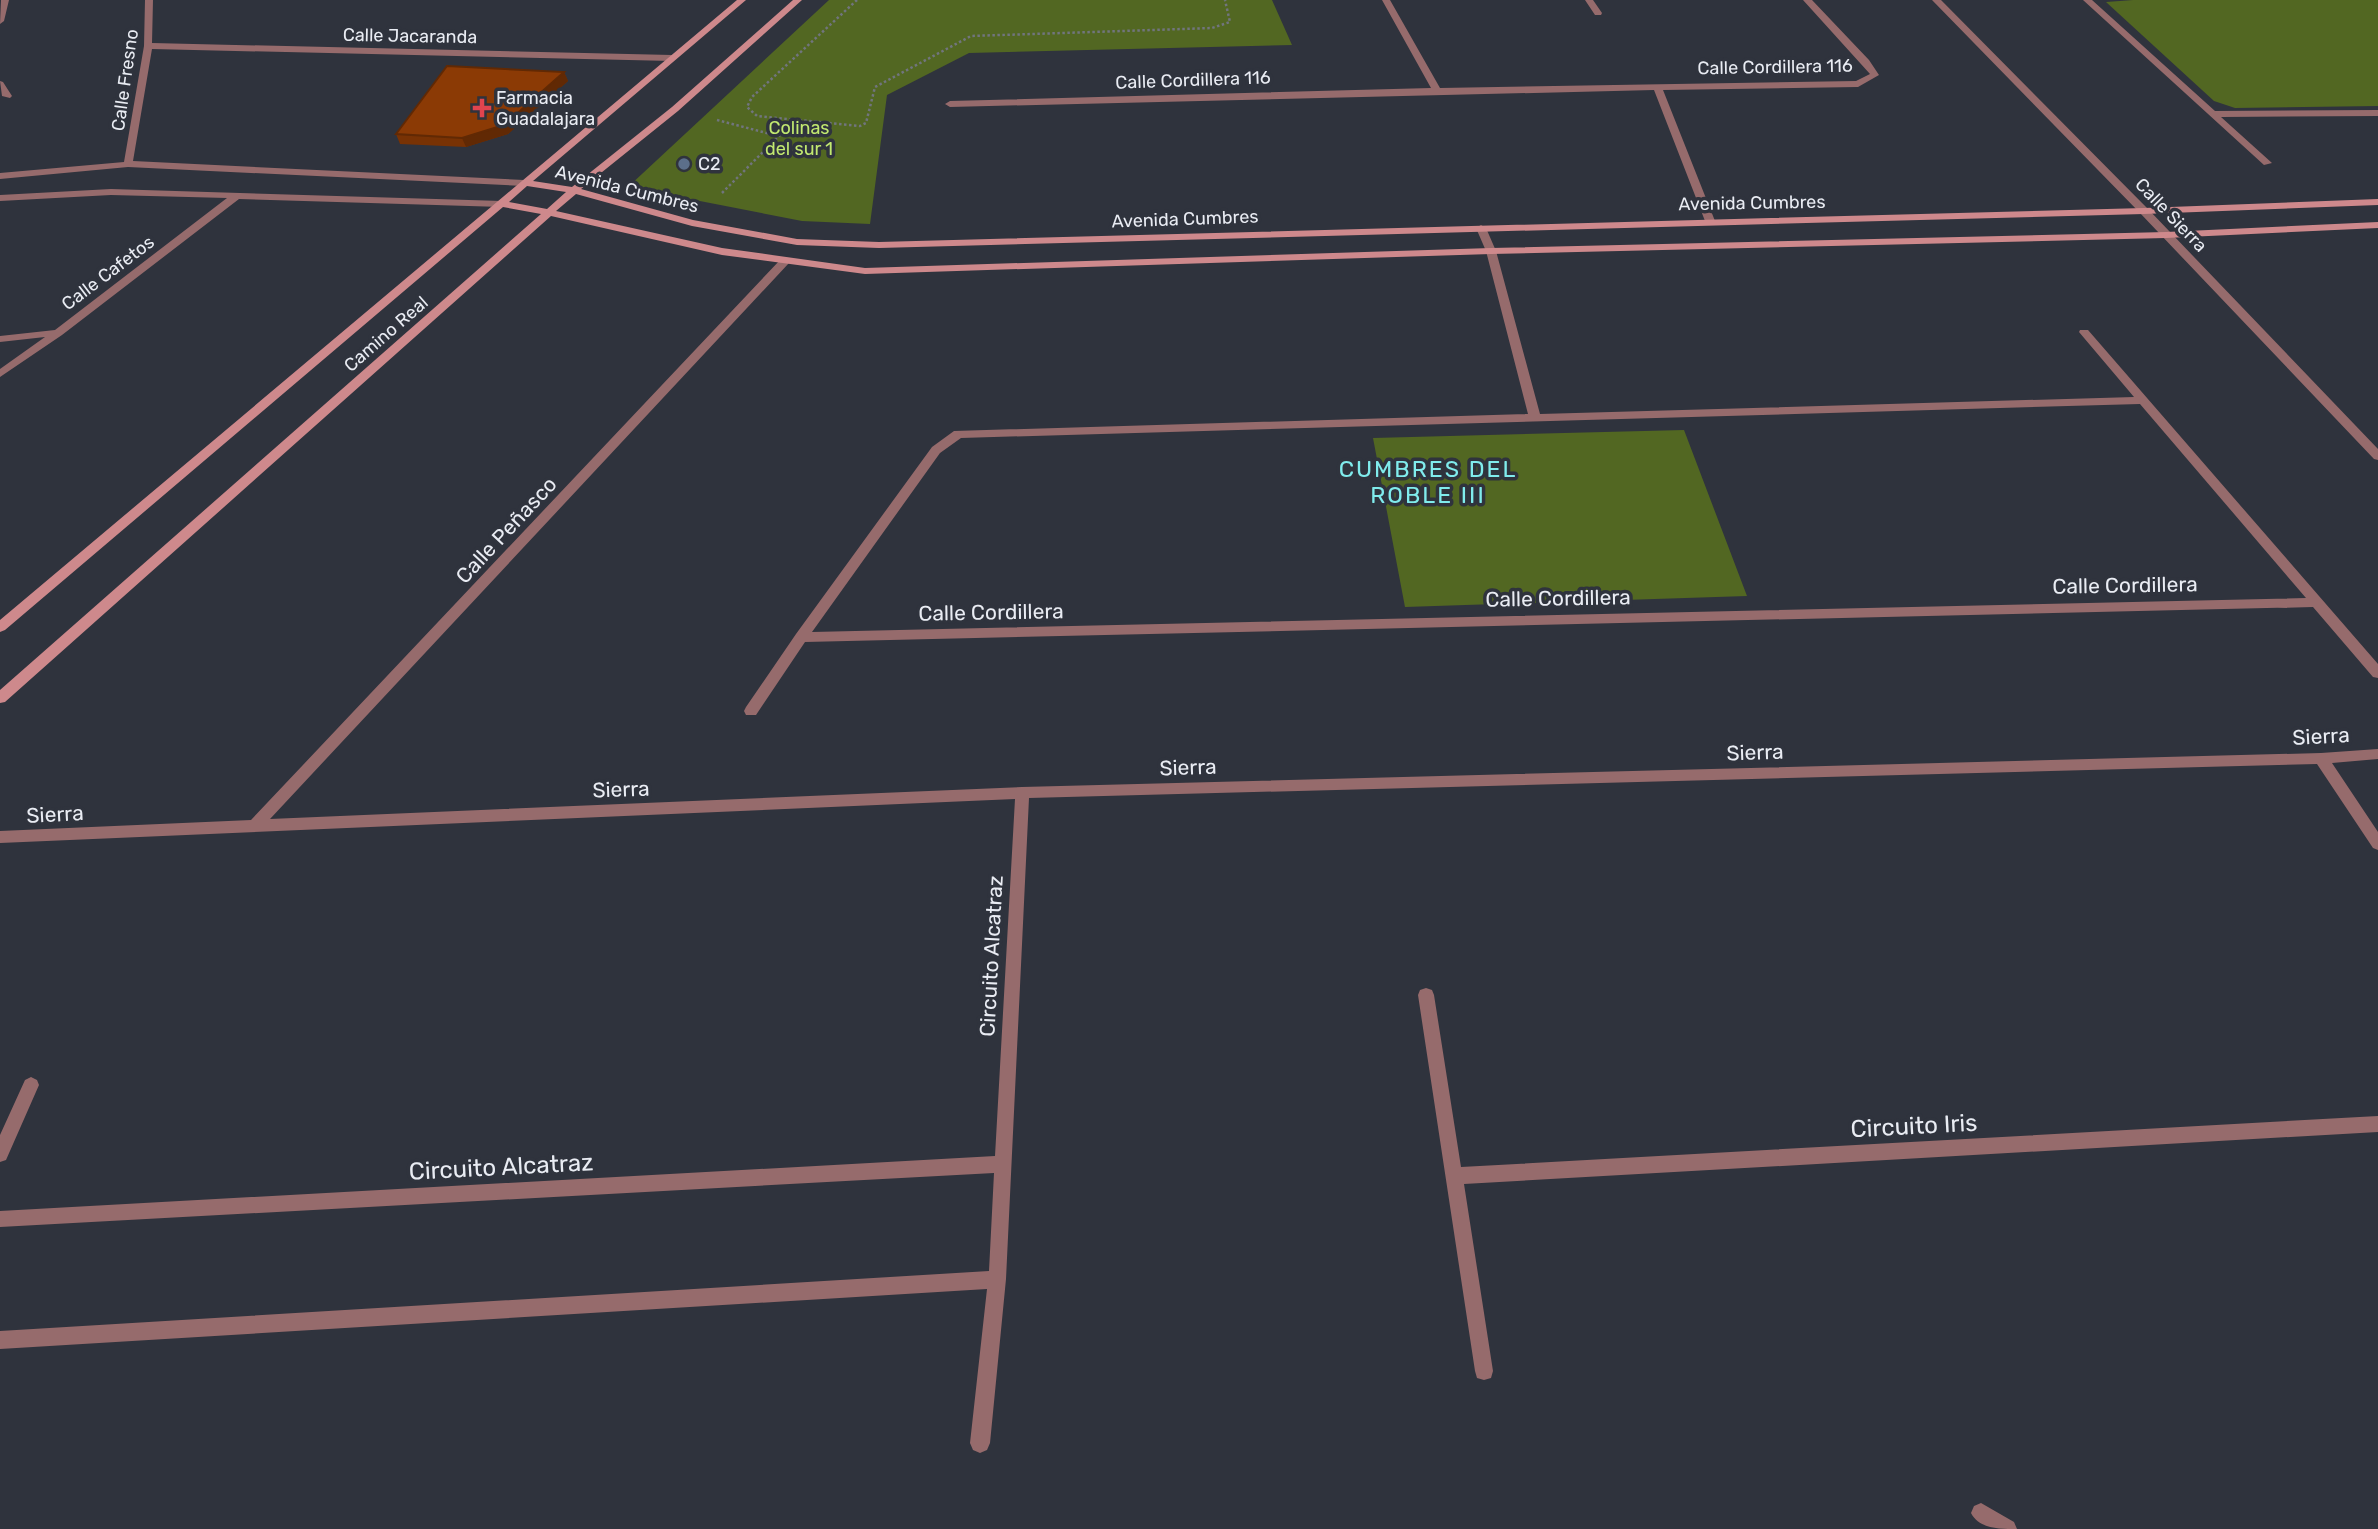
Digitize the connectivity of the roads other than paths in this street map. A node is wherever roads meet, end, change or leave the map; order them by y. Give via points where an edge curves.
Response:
1 (5, 0) edge
2 (149, 0) edge
3 (742, 0) edge
4 (798, 0) edge
5 (1386, 0) edge
6 (1589, 0) edge
7 (1807, 0) edge
8 (1936, 0) edge
9 (2087, 0) edge
10 (1598, 13) dead end
11 (0, 20) edge
12 (148, 46) junction
13 (672, 58) junction
14 (0, 84) edge
15 (1657, 87) junction
16 (1437, 91) junction
17 (7, 96) dead end
18 (950, 104) dead end
19 (2378, 113) edge
20 (2215, 114) junction
21 (2267, 163) dead end
22 (128, 164) junction
23 (0, 176) edge
24 (524, 183) junction
25 (574, 190) junction
26 (235, 197) junction
27 (0, 198) edge
28 (2378, 202) edge
29 (502, 204) junction
30 (2144, 211) junction
31 (551, 212) junction
32 (1710, 221) junction
33 (2378, 225) edge
34 (1481, 228) junction
35 (2166, 235) junction
36 (1491, 251) junction
37 (785, 261) junction
38 (2084, 332) dead end
39 (58, 333) junction
40 (0, 339) edge
41 (0, 374) edge
42 (2143, 400) junction
43 (1535, 416) junction
44 (2378, 456) edge
45 (2316, 601) junction
46 (0, 626) edge
47 (800, 637) junction
48 (2378, 673) edge
49 (0, 698) edge
50 (751, 711) dead end
51 (2378, 754) edge
52 (2321, 758) junction
53 (1022, 793) junction
54 (256, 825) junction
55 (0, 837) edge
56 (2378, 845) edge
57 (1426, 995) dead end
58 (31, 1085) dead end
59 (2378, 1124) edge
60 (0, 1154) edge
61 (1004, 1164) junction
62 (1453, 1176) junction
63 (0, 1219) edge
64 (997, 1279) junction
65 (0, 1340) edge
66 (1484, 1371) dead end
67 (980, 1443) dead end
68 (1982, 1513) dead end
69 (2007, 1529) edge

1 - 11 street
2 - 12 street, Calle Fresno
3 - 13 street, Camino Real
4 - 25 street, Camino Real via 675,109
5 - 16 street
6 - 10 street
7 - 15 street, Calle Cordillera 116 via 1875,75 1858,84
8 - 30 street, Calle Sierra
9 - 20 street
12 - 13 street, Calle Jacaranda
12 - 22 street, Calle Fresno
13 - 24 street, Camino Real
14 - 17 street
15 - 16 street, Calle Cordillera 116
15 - 32 street
16 - 18 street, Calle Cordillera 116
19 - 20 street
20 - 21 street
22 - 23 street, Avenida Cumbres
22 - 24 street, Avenida Cumbres
24 - 25 street, Avenida Cumbres
24 - 29 street, Camino Real
25 - 31 street, Camino Real
25 - 34 street, Avenida Cumbres via 692,223 797,242 878,245
26 - 27 street, Avenida Cumbres via 111,192
26 - 29 street, Avenida Cumbres
26 - 39 street, Calle Cafetos
28 - 30 street, Avenida Cumbres
29 - 31 street, Avenida Cumbres
29 - 46 street, Camino Real
30 - 32 street, Avenida Cumbres
30 - 35 street, Calle Sierra
31 - 37 street, Avenida Cumbres via 676,242
31 - 49 street, Camino Real
32 - 34 street, Avenida Cumbres
33 - 35 street, Avenida Cumbres
34 - 36 street
35 - 36 street, Avenida Cumbres
35 - 44 street, Calle Sierra
36 - 37 street, Avenida Cumbres via 865,271
36 - 43 street
37 - 54 street, Calle Peñasco
38 - 42 street
39 - 40 street
39 - 41 street, Calle Cafetos
42 - 43 street
42 - 45 street
43 - 47 street via 958,434 936,450
45 - 47 street, Calle Cordillera
45 - 48 street
47 - 50 street
51 - 52 street, Sierra
52 - 53 street, Sierra
52 - 56 street
53 - 54 street, Sierra
53 - 61 street, Circuito Alcatraz
54 - 55 street, Sierra
57 - 62 street
58 - 60 street
59 - 62 street, Circuito Iris
61 - 63 street, Circuito Alcatraz
61 - 64 street, Circuito Alcatraz
62 - 66 street
64 - 65 street
64 - 67 street, Circuito Alcatraz
68 - 69 street

